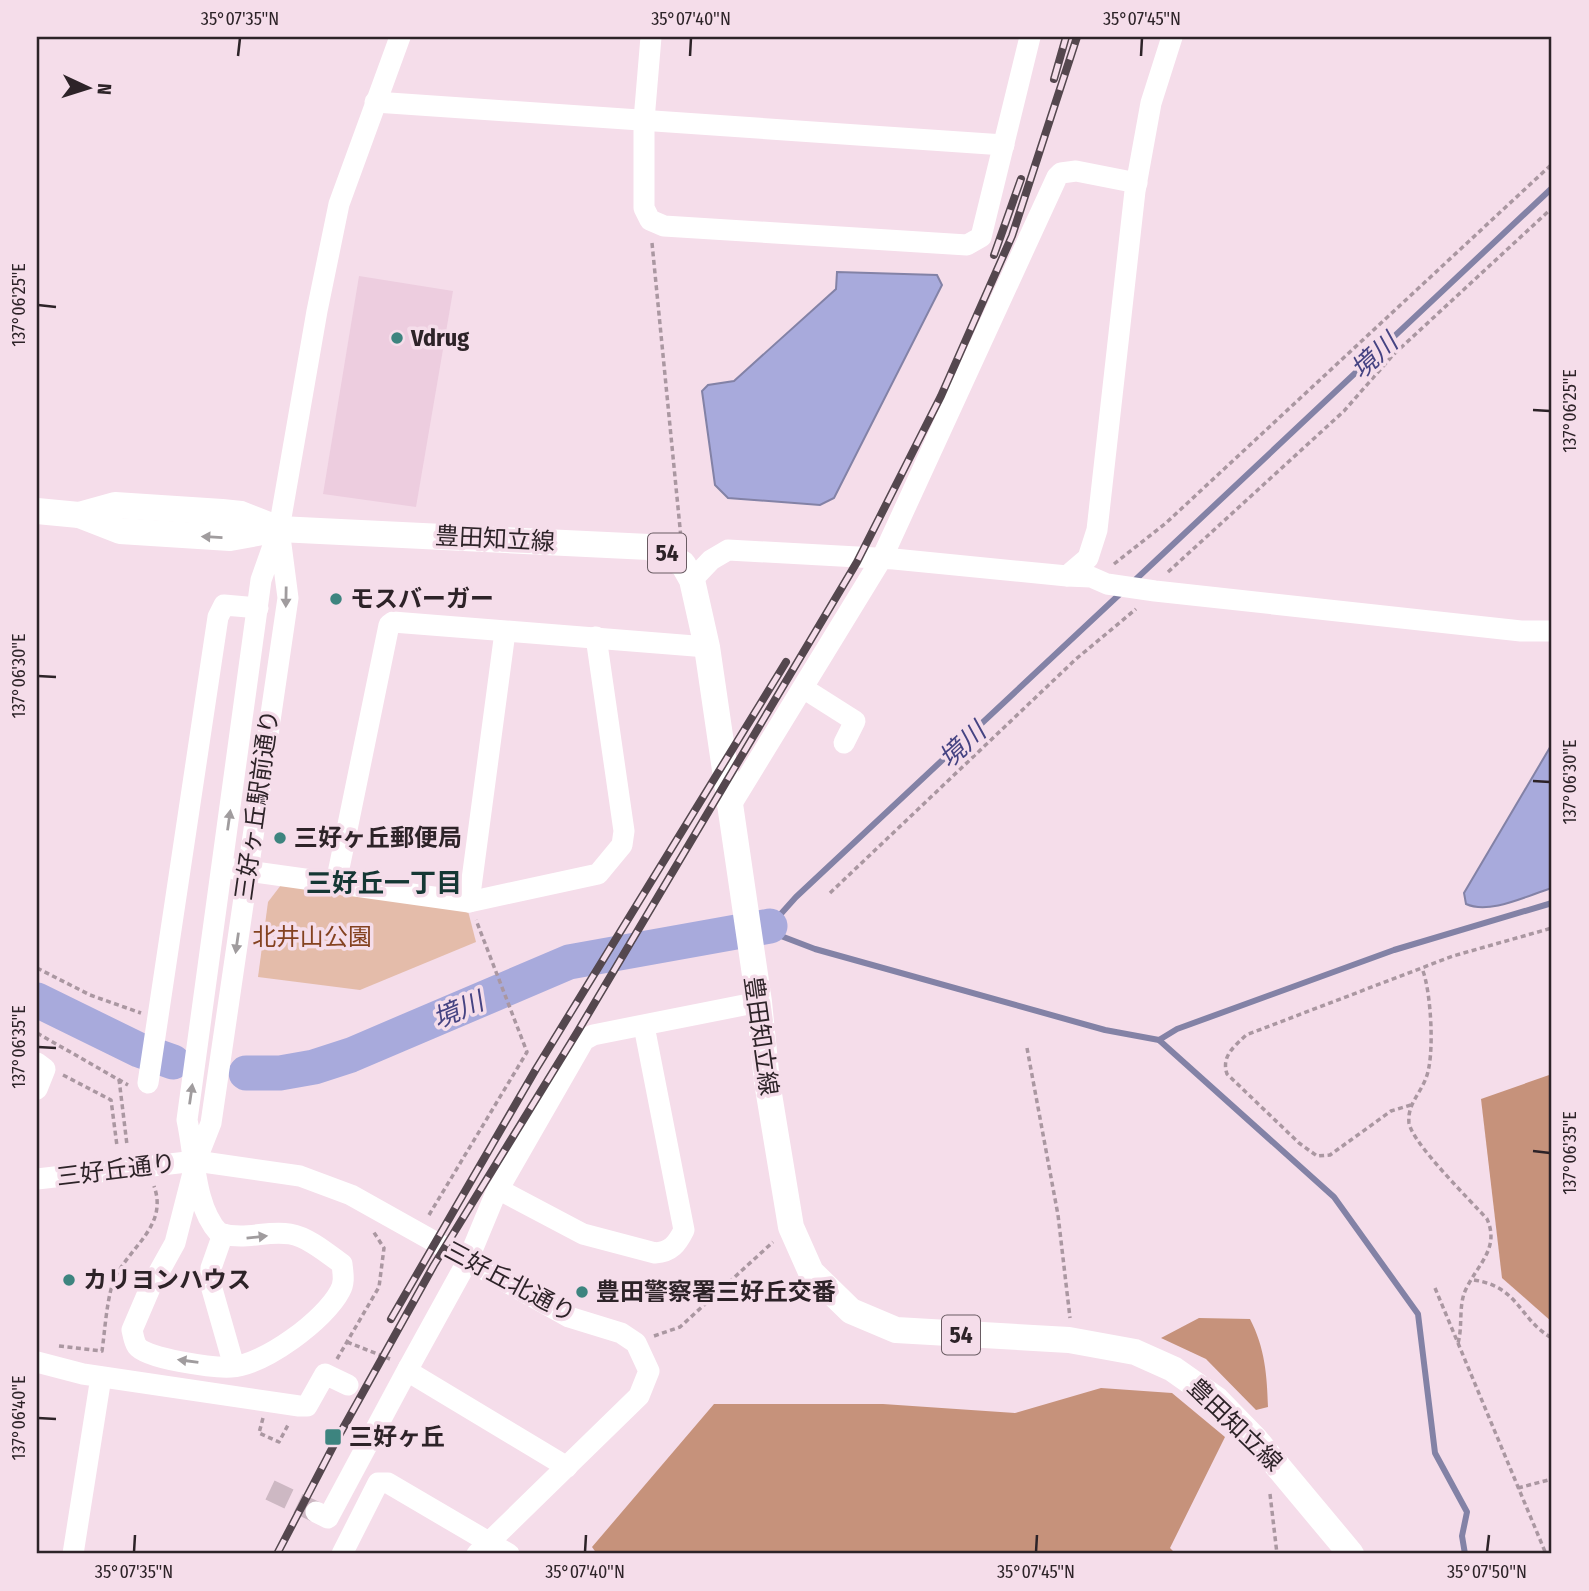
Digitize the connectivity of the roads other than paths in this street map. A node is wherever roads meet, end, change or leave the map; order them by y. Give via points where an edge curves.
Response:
1 (400, 37) edge
2 (651, 37) edge
3 (1030, 37) edge
4 (1172, 37) edge
5 (374, 102) junction
6 (644, 120) junction
7 (1004, 145) junction
8 (1137, 183) junction
9 (37, 511) edge
10 (279, 529) junction
11 (882, 558) junction
12 (687, 572) junction
13 (1067, 576) junction
14 (258, 608) junction
15 (1552, 631) edge
16 (505, 632) junction
17 (596, 636) junction
18 (707, 647) junction
19 (803, 688) junction
20 (844, 743) dead end
21 (729, 808) junction
22 (222, 867) junction
23 (247, 871) junction
24 (336, 883) junction
25 (469, 902) junction
26 (759, 1002) junction
27 (644, 1026) junction
28 (148, 1083) road end
29 (196, 1161) junction
30 (37, 1179) edge
31 (498, 1189) junction
32 (223, 1234) junction
33 (468, 1260) junction
34 (37, 1362) edge
35 (234, 1366) junction
36 (409, 1367) junction
37 (100, 1377) junction
38 (348, 1385) dead end
39 (567, 1467) junction
40 (316, 1512) dead end
41 (483, 1548) edge
42 (73, 1554) edge
43 (342, 1554) edge
44 (509, 1554) edge
45 (1351, 1554) edge

1 - 5 street
2 - 6 street
3 - 7 street
4 - 8 street via 1151,103
5 - 6 street
5 - 10 street via 339,204
6 - 7 street
6 - 7 street via 644,208 650,220 664,226 967,245 981,237
8 - 11 street via 1076,171 1057,177
8 - 13 street via 1097,530 1088,558
9 - 10 main road, 豊田知立線 / 54 via 79,515 115,505 222,512 242,514
10 - 12 main road, 豊田知立線 / 54 via 649,547
10 - 14 street via 261,580
10 -> 23 street, 三好ヶ丘駅前通り via 288,598
11 - 12 street via 728,550
11 - 13 street
11 - 19 street
12 - 18 main road, 豊田知立線 / 54
13 - 15 street via 1149,589
22 -> 14 street
14 - 28 street via 229,604 218,617
16 - 17 street
16 - 24 street via 389,625
16 - 25 street
17 - 18 street
17 - 25 street via 624,831 622,845 598,874
18 - 21 main road, 豊田知立線 / 54
19 - 20 street via 855,721
19 - 21 street
21 - 26 main road, 豊田知立線 / 54
22 - 23 street
29 -> 22 street via 187,1120
23 - 24 street
23 -> 29 street, 三好ヶ丘駅前通り via 211,1123
24 - 25 street
26 - 27 street
26 - 45 main road, 豊田知立線 / 54 via 791,1227 811,1272 851,1311 896,1330 1069,1340 1135,1352 1195,1382 1255,1439
27 - 31 street via 584,1040
27 - 31 street via 684,1230 677,1244 655,1253 583,1234
29 - 30 street, 三好丘通り
29 - 32 street via 204,1212 208,1222
29 - 33 street, 三好丘北通り via 300,1176 351,1195
35 -> 29 street, 三好ヶ丘駅前通り via 152,1356 137,1346 132,1330 174,1243
31 - 33 street
32 - 35 street via 210,1282
32 -> 35 street via 238,1239 289,1234 305,1239 342,1264 344,1279 320,1316 287,1343
33 - 36 street
33 - 39 street, 三好丘北通り via 569,1317 621,1333 636,1343 649,1371 639,1396
34 - 37 street
36 - 39 street via 414,1375
36 - 40 street via 328,1518
37 - 38 street via 307,1406 325,1374
37 - 42 street
39 - 41 street
41 - 43 street via 388,1483 378,1483
41 - 44 street

